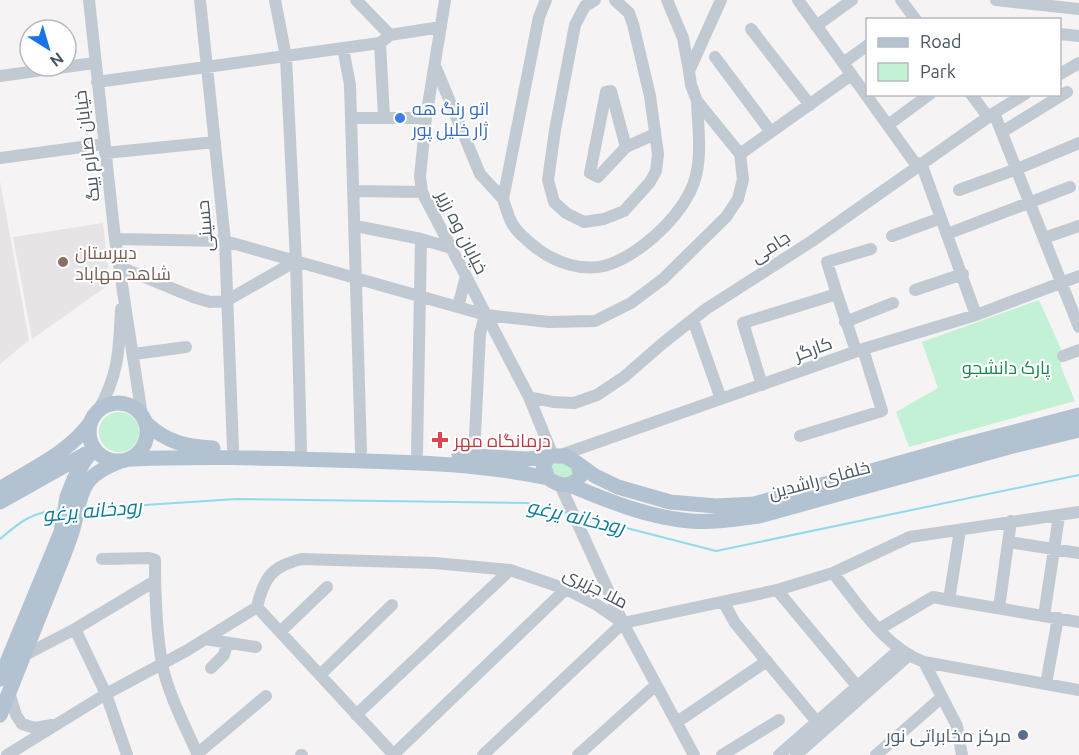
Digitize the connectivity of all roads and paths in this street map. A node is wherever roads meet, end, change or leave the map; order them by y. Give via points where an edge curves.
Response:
1 (92, 0) edge
2 (200, 0) edge
3 (275, 0) edge
4 (356, 0) edge
5 (446, 0) edge
6 (546, 0) edge
7 (595, 0) edge
8 (615, 0) edge
9 (667, 0) edge
10 (721, 0) edge
11 (798, 0) edge
12 (852, 0) edge
13 (901, 0) edge
14 (996, 0) edge
15 (1079, 9) edge
16 (909, 17) edge
17 (816, 26) junction
18 (441, 27) junction
19 (751, 29) dead end
20 (1061, 34) edge
21 (1079, 36) edge
22 (385, 39) junction
23 (866, 46) edge
24 (343, 48) junction
25 (286, 57) junction
26 (715, 57) dead end
27 (94, 63) junction
28 (843, 63) junction
29 (1079, 63) edge
30 (207, 67) junction
31 (436, 67) junction
32 (689, 71) junction
33 (1061, 73) edge
34 (851, 75) junction
35 (0, 76) edge
36 (97, 82) junction
37 (866, 90) edge
38 (1066, 92) dead end
39 (1061, 95) edge
40 (927, 96) edge
41 (973, 96) edge
42 (1022, 96) edge
43 (1060, 96) edge
44 (873, 97) edge
45 (697, 101) junction
46 (810, 105) junction
47 (991, 115) junction
48 (384, 117) junction
49 (351, 118) junction
50 (426, 118) junction
51 (888, 126) junction
52 (771, 132) junction
53 (1002, 132) junction
54 (655, 134) junction
55 (215, 142) junction
56 (1079, 143) edge
57 (626, 147) junction
58 (105, 148) junction
59 (741, 154) junction
60 (0, 158) edge
61 (919, 165) junction
62 (1017, 169) junction
63 (1070, 186) dead end
64 (959, 190) dead end
65 (354, 191) junction
66 (422, 192) junction
67 (503, 199) junction
68 (1030, 203) junction
69 (941, 218) junction
70 (356, 226) junction
71 (1079, 226) edge
72 (947, 234) junction
73 (892, 236) dead end
74 (1044, 238) junction
75 (116, 239) junction
76 (421, 239) junction
77 (225, 241) junction
78 (451, 248) junction
79 (871, 249) dead end
80 (296, 261) junction
81 (120, 267) junction
82 (963, 274) junction
83 (466, 276) junction
84 (1079, 276) edge
85 (356, 278) junction
86 (1061, 284) junction
87 (122, 287) junction
88 (915, 290) dead end
89 (837, 294) junction
90 (421, 297) junction
91 (226, 301) junction
92 (893, 303) dead end
93 (458, 307) junction
94 (486, 315) junction
95 (976, 315) junction
96 (693, 320) junction
97 (845, 322) junction
98 (1079, 327) edge
99 (186, 347) dead end
100 (860, 350) junction
101 (1079, 350) edge
102 (134, 354) junction
103 (1064, 356) dead end
104 (762, 385) junction
105 (529, 397) junction
106 (721, 399) junction
107 (1079, 415) edge
108 (94, 417) junction
109 (145, 420) junction
110 (1079, 430) edge
111 (800, 436) dead end
112 (607, 440) junction
113 (94, 449) junction
114 (233, 449) junction
115 (301, 451) junction
116 (361, 451) junction
117 (417, 453) junction
118 (474, 456) junction
119 (554, 456) junction
120 (127, 460) junction
121 (577, 463) junction
122 (37, 481) junction
123 (559, 482) junction
124 (0, 489) edge
125 (72, 496) junction
126 (0, 502) edge
127 (1079, 512) edge
128 (1059, 516) junction
129 (1011, 521) junction
130 (67, 530) junction
131 (960, 530) junction
132 (1009, 542) junction
133 (1055, 549) junction
134 (1079, 553) edge
135 (102, 559) dead end
136 (510, 570) junction
137 (833, 573) junction
138 (155, 580) junction
139 (327, 587) dead end
140 (566, 589) junction
141 (777, 590) junction
142 (949, 600) junction
143 (724, 603) junction
144 (392, 605) dead end
145 (257, 607) junction
146 (999, 608) junction
147 (1044, 616) junction
148 (1058, 618) junction
149 (1079, 622) edge
150 (623, 623) junction
151 (75, 629) junction
152 (879, 629) junction
153 (280, 631) junction
154 (205, 639) junction
155 (227, 644) junction
156 (256, 647) dead end
157 (904, 653) junction
158 (23, 656) junction
159 (767, 661) junction
160 (924, 662) junction
161 (162, 665) junction
162 (211, 668) dead end
163 (321, 674) junction
164 (1046, 684) junction
165 (656, 685) junction
166 (4, 686) edge
167 (857, 686) junction
168 (1079, 690) edge
169 (106, 694) junction
170 (266, 696) dead end
171 (942, 697) junction
172 (0, 715) edge
173 (356, 715) junction
174 (779, 720) dead end
175 (677, 722) junction
176 (817, 722) junction
177 (59, 723) junction
178 (197, 754) edge
179 (7, 755) edge
180 (127, 755) edge
181 (393, 755) edge
182 (483, 755) edge
183 (578, 755) edge
184 (694, 755) edge
185 (722, 755) edge
186 (779, 755) edge
187 (796, 755) edge
188 (876, 755) edge
189 (962, 755) edge

1 - 27 street, خیابان صارم بیگ
2 - 30 street, حسینی
3 - 25 street
4 - 22 street
5 - 18 street, خیابان وه رزیر
6 - 67 street via 539,17
7 - 54 street via 585,6 575,25 548,180 554,202 584,222 624,211 656,171
8 - 54 street via 633,24
9 - 32 street via 682,38
10 - 32 street
11 - 17 street
12 - 17 street
13 - 16 street
14 - 15 street
17 - 28 street
18 - 22 street
18 - 31 street, خیابان وه رزیر
19 - 46 street
20 - 21 street
22 - 24 street
22 - 48 street
23 - 28 street
24 - 25 street
24 - 49 street
25 - 30 street
25 - 80 street
26 - 52 street
27 - 35 street
27 - 36 street, خیابان صارم بیگ
28 - 34 street
29 - 33 street
30 - 36 street
30 - 55 street, حسینی
31 - 50 street, خیابان وه رزیر
31 - 67 street via 480,174
32 - 45 street
34 - 37 street
34 - 46 street
36 - 58 street, خیابان صارم بیگ
38 - 39 street
40 - 51 street
41 - 47 street
42 - 47 street, جامی
43 - 53 street
44 - 51 street
45 - 59 street
45 - 67 street via 699,155 690,191 668,224 620,259 604,266 582,267 552,260 513,225
46 - 52 street
47 - 53 street
47 - 61 street, جامی
48 - 49 street
48 - 50 street
49 - 65 street
50 - 66 street, خیابان وه رزیر
51 - 61 street
52 - 59 street
53 - 62 street
54 - 57 street
55 - 58 street
55 - 77 street, حسینی
56 - 62 street
57 - 57 street via 598,177 590,173 606,92 611,91
58 - 60 street
58 - 75 street, خیابان صارم بیگ
59 - 94 street via 743,179 738,199 726,217 663,279 631,303 595,321 549,322
61 - 69 street
61 - 96 street, جامی
62 - 64 street
62 - 68 street
63 - 68 street
65 - 66 street
65 - 70 street
66 - 78 street, خیابان وه رزیر
68 - 72 street
68 - 74 street
69 - 72 street
69 - 73 street
70 - 76 street
70 - 85 street
71 - 74 street
72 - 82 street
74 - 86 street
75 - 77 street
75 - 81 street, خیابان صارم بیگ
76 - 78 street
76 - 90 street
77 - 80 street
77 - 91 street, حسینی
78 - 83 street, خیابان وه رزیر
79 - 89 street via 827,262
80 - 85 street
80 - 91 street
80 - 115 street
81 - 87 street, خیابان صارم بیگ
81 - 91 street via 193,297
82 - 88 street
82 - 95 street
83 - 93 street
83 - 94 street, خیابان وه رزیر
84 - 86 street, کارگر
85 - 90 street
85 - 116 street
86 - 95 street, کارگر
86 - 98 street
87 - 102 street, خیابان صارم بیگ
87 - 108 street, خیابان صارم بیگ via 114,380
89 - 97 street
89 - 104 street via 743,323
90 - 93 street
90 - 117 street
91 - 114 street, حسینی
92 - 97 street
93 - 94 street
94 - 105 street, خیابان وه رزیر
94 - 118 street via 480,334
95 - 100 street, کارگر
96 - 105 street, جامی via 597,395 574,402
96 - 106 street
97 - 100 street
99 - 102 street
100 - 104 street, کارگر
100 - 111 street via 882,411
101 - 103 street
102 - 109 street, خیابان صارم بیگ
104 - 106 street, کارگر
105 - 119 street, خیابان وه رزیر
106 - 112 street, کارگر
107 - 121 main road via 754,504 670,502 618,487
108 - 109 main road via 121,403
108 - 113 main road via 89,436
108 - 124 main road via 67,449
109 - 114 main road via 158,434 180,445
109 - 120 main road via 145,444
110 - 123 main road, خلفای راشدین via 759,516 726,520 690,521 649,514
112 - 119 street, کارگر
112 - 121 street
113 - 120 main road via 106,459
113 - 122 main road
113 - 125 main road via 77,473
114 - 115 main road
115 - 116 main road
116 - 117 main road
117 - 118 main road
118 - 119 main road
119 - 121 main road via 569,457
119 - 123 main road via 543,465
120 - 123 main road, خلفای راشدین via 252,458 435,463 494,468
120 - 125 main road via 96,474
121 - 123 main road via 580,475 576,481
122 - 125 main road via 50,481
122 - 126 main road
123 - 150 street
125 - 130 main road
127 - 128 street, ملا جزیری
128 - 129 street, ملا جزیری
128 - 133 street
129 - 131 street, ملا جزیری
129 - 132 street
130 - 158 main road
130 - 166 main road
131 - 137 street, ملا جزیری via 910,537
131 - 142 street
132 - 133 street
132 - 146 street
133 - 134 street
133 - 147 street
135 - 138 street via 155,560
136 - 140 street, ملا جزیری
136 - 145 street, ملا جزیری via 435,563 302,559 286,563 273,573 262,587
136 - 173 street
137 - 141 street, ملا جزیری
137 - 152 street
138 - 151 street
138 - 161 street
139 - 153 street
140 - 150 street, ملا جزیری
140 - 181 street
141 - 143 street, ملا جزیری
141 - 167 street
142 - 146 street
142 - 152 street via 933,597
143 - 150 street, ملا جزیری
143 - 159 street via 735,623
144 - 163 street
145 - 153 street
145 - 154 street
146 - 147 street
147 - 148 street
148 - 149 street
148 - 164 street
150 - 165 street
150 - 182 street
151 - 158 street
151 - 169 street
152 - 157 street
153 - 163 street
154 - 155 street
154 - 161 street
155 - 156 street
155 - 162 street via 224,655
157 - 160 street
157 - 167 street
157 - 187 street
158 - 166 main road
159 - 175 street
159 - 176 street
160 - 164 street
160 - 171 street
161 - 169 street
161 - 178 street
163 - 173 street
164 - 168 street
165 - 175 street
165 - 183 street
166 - 172 main road
166 - 177 street via 22,724 35,728
167 - 176 street
169 - 177 street
169 - 180 street
170 - 178 street
171 - 188 street
171 - 189 street via 957,726
173 - 181 street
174 - 185 street
175 - 184 street
176 - 186 street
177 - 179 street

